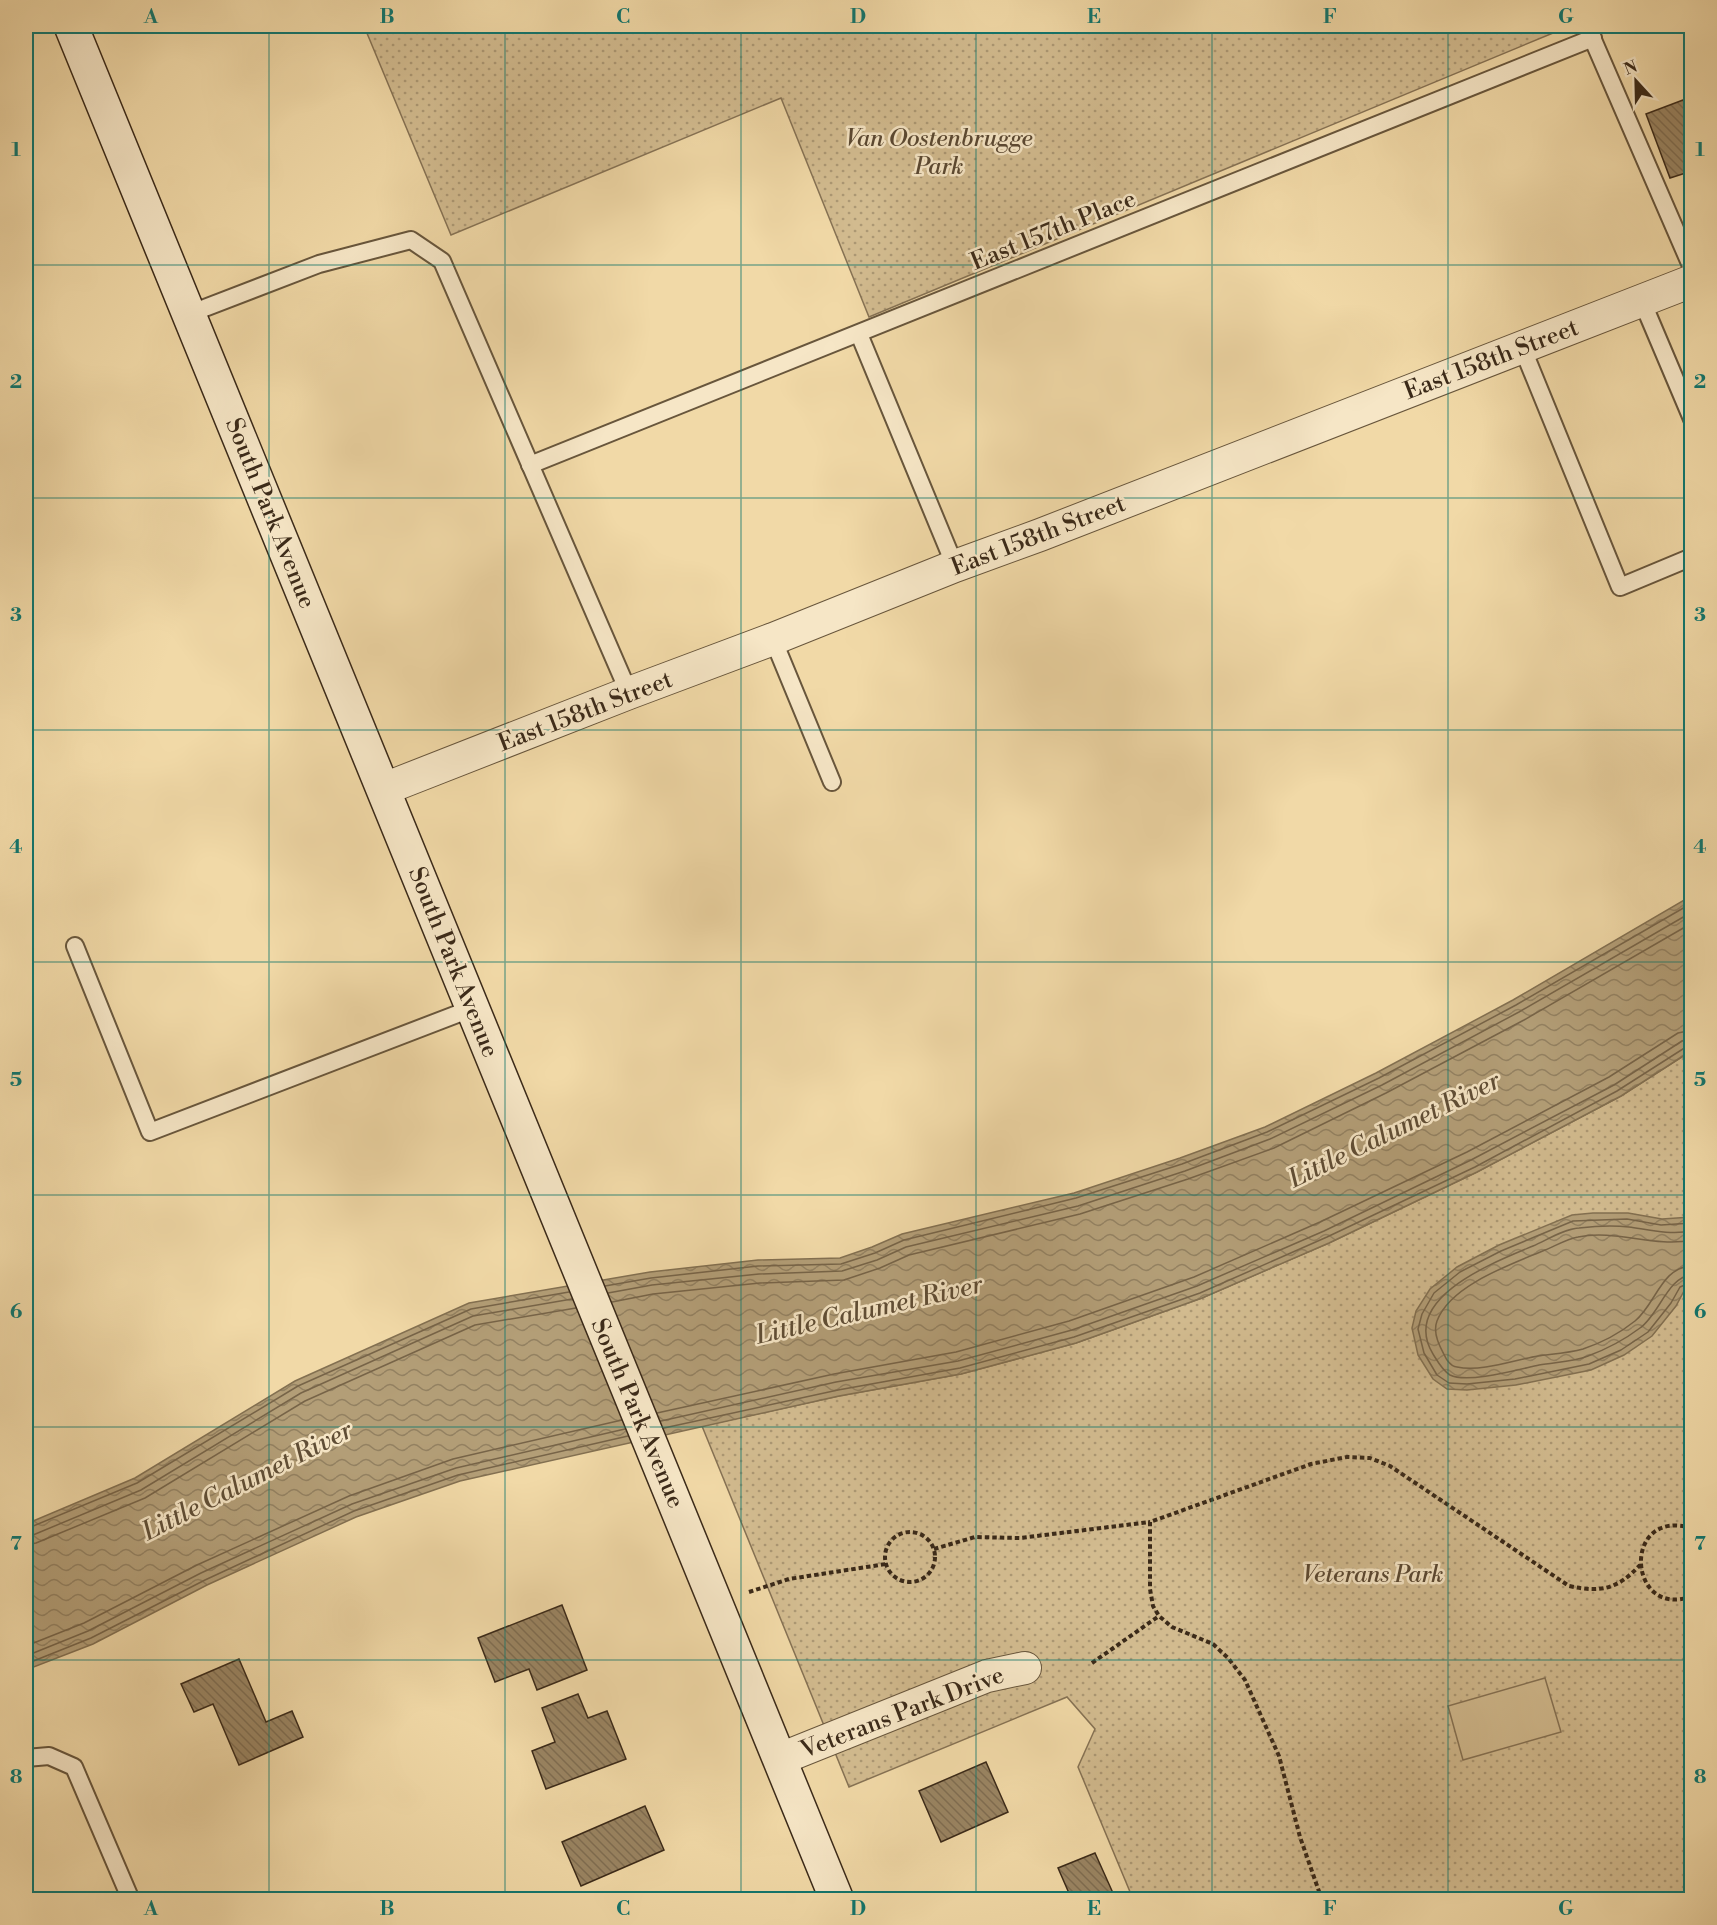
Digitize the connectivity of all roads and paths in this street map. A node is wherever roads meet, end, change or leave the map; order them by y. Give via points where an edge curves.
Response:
1 (71, 26) edge
2 (1590, 32) edge
3 (1692, 268) edge
4 (1692, 281) edge
5 (1642, 301) junction
6 (189, 314) junction
7 (859, 334) junction
8 (1522, 347) junction
9 (1692, 419) edge
10 (530, 465) junction
11 (1692, 557) edge
12 (955, 566) junction
13 (773, 639) junction
14 (629, 693) junction
15 (832, 782) dead end
16 (384, 789) junction
17 (75, 946) dead end
18 (473, 1008) junction
19 (1150, 1522) junction
20 (1691, 1528) edge
21 (934, 1549) junction
22 (886, 1564) junction
23 (1640, 1565) junction
24 (1690, 1597) edge
25 (717, 1604) junction
26 (1692, 1604) edge
27 (1159, 1616) junction
28 (1092, 1663) dead end
29 (1025, 1668) dead end
30 (26, 1758) edge
31 (780, 1759) junction
32 (131, 1899) edge
33 (837, 1899) edge
34 (1322, 1899) edge

1 - 6 street, South Park Avenue
2 - 3 lane
2 - 7 lane, East 157th Place
4 - 5 street, East 158th Street
5 - 8 street, East 158th Street
5 - 9 lane
6 - 10 lane via 319,264 411,240 442,261
6 - 16 street, South Park Avenue
7 - 10 lane, East 157th Place
7 - 12 lane
8 - 11 lane via 1620,587
8 - 12 street, East 158th Street
10 - 14 lane
12 - 13 street, East 158th Street
13 - 14 street, East 158th Street
13 - 15 lane
14 - 16 street, East 158th Street
16 - 18 street, South Park Avenue
17 - 18 lane via 150,1132
18 - 25 street, South Park Avenue
19 - 21 path via 1020,1538 975,1537
19 - 23 path via 1311,1464 1347,1457 1370,1458 1390,1466 1569,1586 1586,1590 1617,1585
19 - 27 path via 1150,1589
20 - 23 path via 1679,1525 1655,1532 1646,1541
21 - 22 path via 924,1536 899,1534 887,1547
21 - 22 path via 936,1557 930,1573 918,1581 894,1577
22 - 25 path via 775,1582
23 - 24 path via 1642,1576 1656,1593 1666,1598
24 - 26 path
25 - 31 street, South Park Avenue
27 - 28 path
27 - 34 path via 1172,1627 1213,1644 1245,1680 1279,1756 1300,1838
29 - 31 street, Veterans Park Drive via 987,1676
30 - 32 lane via 49,1756 74,1767
31 - 33 street, South Park Avenue

